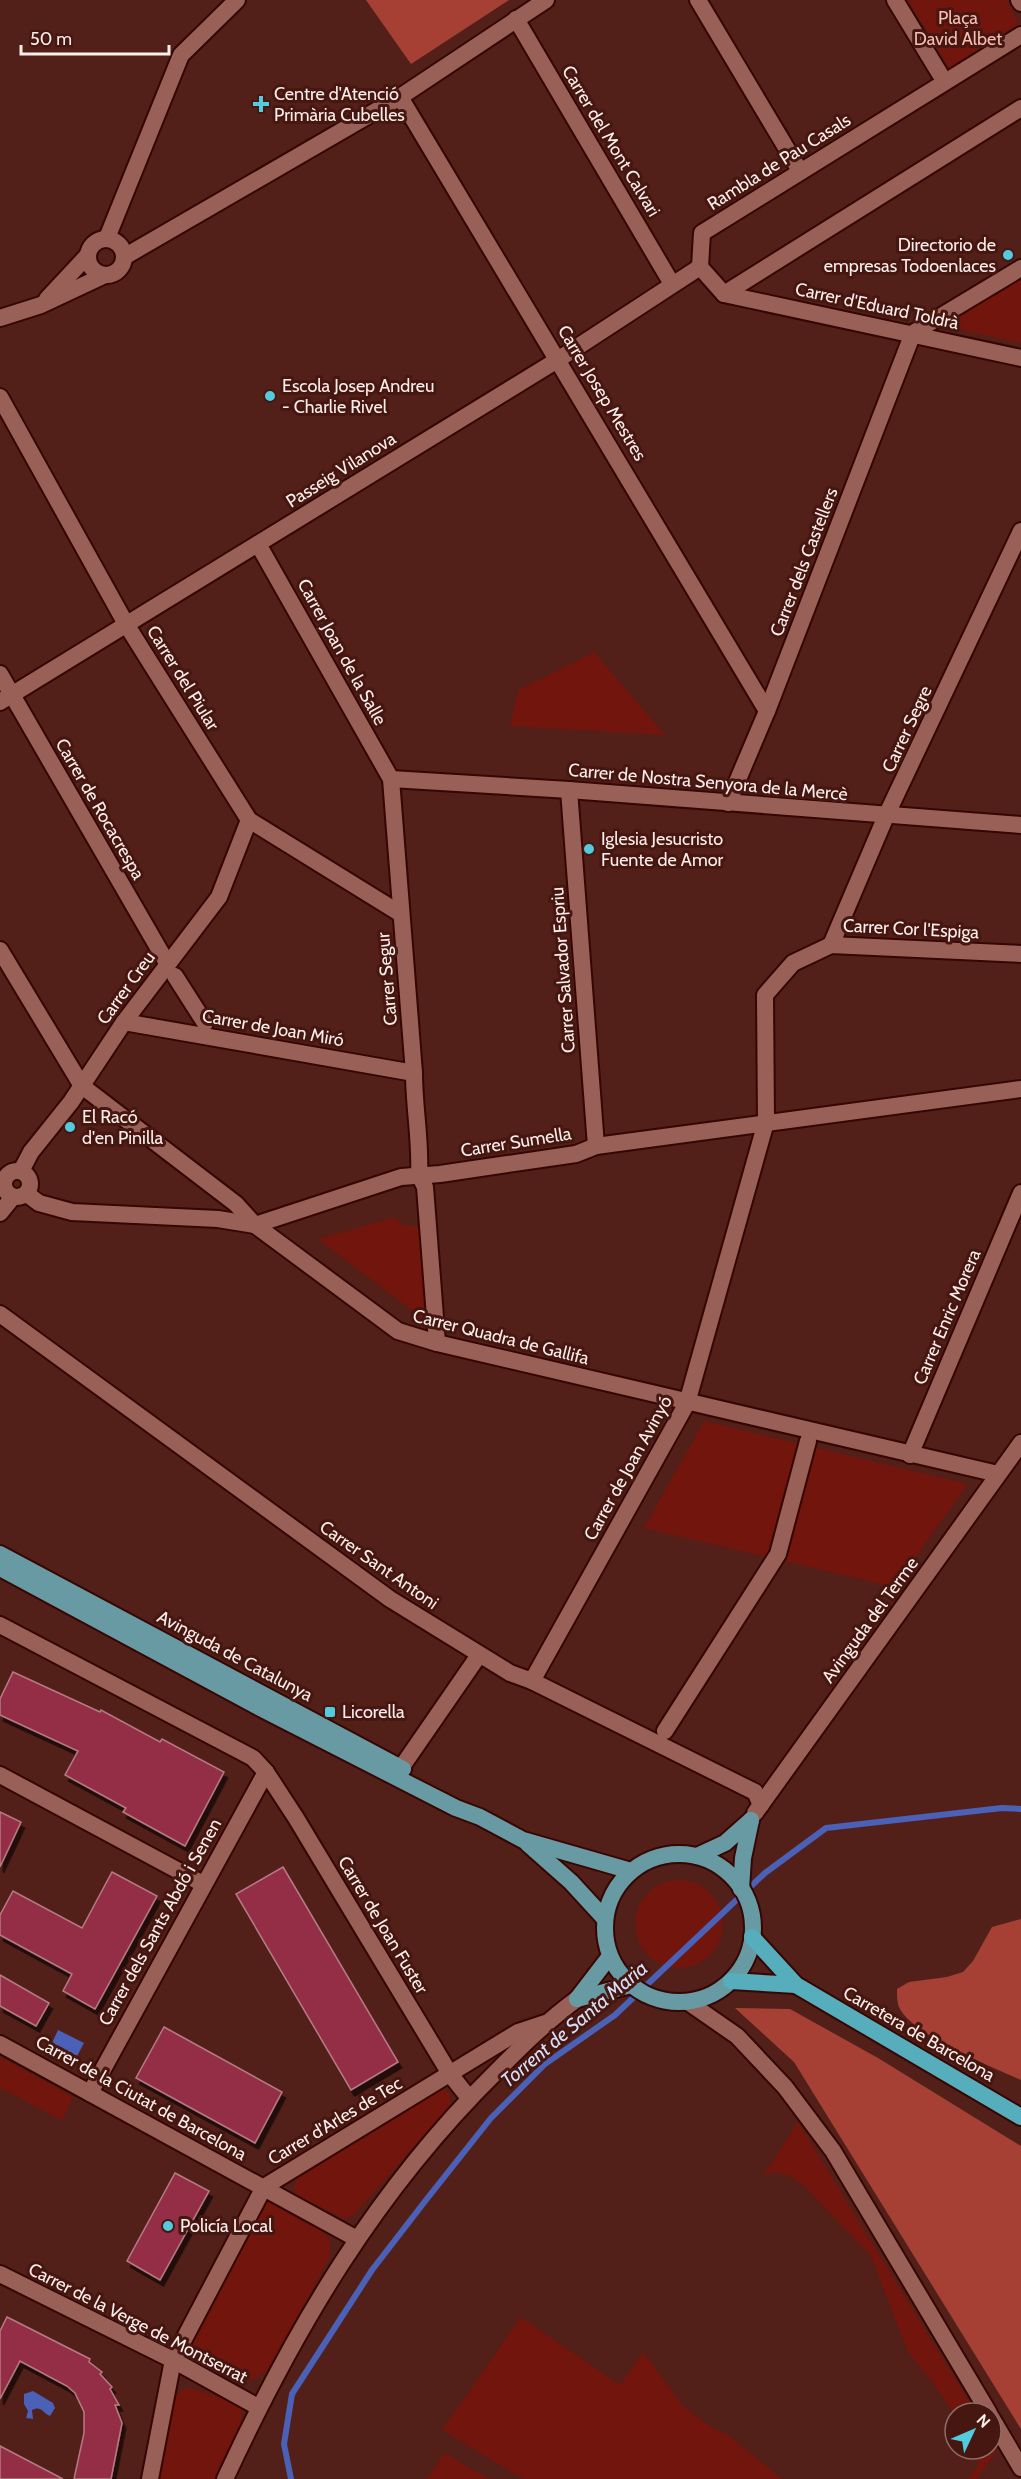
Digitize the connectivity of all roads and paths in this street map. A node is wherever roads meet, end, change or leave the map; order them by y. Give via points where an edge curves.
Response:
1 (237, 0) edge
2 (546, 0) edge
3 (698, 0) edge
4 (894, 0) edge
5 (516, 18) junction
6 (1021, 35) edge
7 (940, 74) dead end
8 (400, 97) junction
9 (1021, 108) edge
10 (800, 171) junction
11 (107, 238) junction
12 (87, 256) junction
13 (124, 257) junction
14 (700, 267) junction
15 (1021, 268) edge
16 (105, 275) junction
17 (672, 284) junction
18 (724, 294) junction
19 (41, 305) junction
20 (0, 318) edge
21 (913, 333) junction
22 (1021, 358) edge
23 (559, 359) junction
24 (0, 397) edge
25 (1021, 531) edge
26 (258, 544) junction
27 (126, 624) junction
28 (0, 674) edge
29 (6, 698) edge
30 (767, 711) junction
31 (391, 779) junction
32 (569, 790) junction
33 (729, 803) junction
34 (886, 816) junction
35 (249, 820) junction
36 (1021, 825) edge
37 (401, 914) junction
38 (831, 945) junction
39 (0, 950) edge
40 (1021, 954) edge
41 (171, 970) junction
42 (124, 1022) junction
43 (205, 1023) dead end
44 (414, 1073) junction
45 (82, 1086) junction
46 (1021, 1089) edge
47 (766, 1122) junction
48 (596, 1146) junction
49 (419, 1175) junction
50 (10, 1182) edge
51 (1021, 1193) edge
52 (0, 1213) edge
53 (255, 1225) junction
54 (0, 1314) edge
55 (437, 1343) junction
56 (687, 1403) junction
57 (808, 1441) dead end
58 (1021, 1443) edge
59 (910, 1455) junction
60 (998, 1474) junction
61 (0, 1554) edge
62 (0, 1568) edge
63 (0, 1625) edge
64 (479, 1655) junction
65 (532, 1681) junction
66 (665, 1731) dead end
67 (401, 1768) junction
68 (266, 1772) junction
69 (0, 1775) edge
70 (761, 1805) junction
71 (480, 1817) junction
72 (751, 1820) junction
73 (523, 1840) junction
74 (697, 1856) junction
75 (631, 1871) junction
76 (202, 1884) junction
77 (743, 1893) junction
78 (605, 1919) junction
79 (753, 1937) junction
80 (610, 1956) junction
81 (731, 1981) junction
82 (631, 1985) junction
83 (796, 1985) junction
84 (577, 1999) junction
85 (688, 2002) junction
86 (546, 2023) junction
87 (0, 2044) edge
88 (450, 2074) junction
89 (90, 2092) junction
90 (469, 2098) junction
91 (1013, 2109) edge
92 (1021, 2117) edge
93 (264, 2187) junction
94 (357, 2239) junction
95 (0, 2274) edge
96 (172, 2360) junction
97 (981, 2401) edge
98 (258, 2407) junction
99 (1003, 2437) edge
100 (1021, 2468) edge
101 (150, 2479) edge
102 (225, 2479) edge

1 - 11 street via 180,55
2 - 5 street
3 - 10 street
4 - 7 street
5 - 8 street
5 - 17 street, Carrer del Mont Calvari
6 - 10 street, Rambla de Pau Casals
8 - 13 street
8 - 23 street, Carrer Josep Mestres
9 - 18 street
10 - 14 street, Rambla de Pau Casals via 702,233
11 - 12 street via 93,243
11 - 13 street via 119,243
12 - 16 street via 91,268
12 - 19 street
13 - 16 street via 119,270
14 - 17 street, Passeig Vilanova
14 - 18 street
15 - 21 street
16 - 19 street
17 - 23 street, Passeig Vilanova
18 - 21 street, Carrer d'Eduard Toldrà
19 - 20 street
21 - 22 street, Carrer d'Eduard Toldrà
21 - 30 street, Carrer dels Castellers
23 - 26 street, Passeig Vilanova
23 - 30 street, Carrer Josep Mestres
24 - 27 street, Carrer del Piular
25 - 34 street, Carrer Segre
26 - 27 street, Passeig Vilanova
26 - 31 street, Carrer Joan de la Salle
27 - 29 street, Passeig Vilanova
27 - 35 street, Carrer del Piular
28 - 29 street, Carrer de Rocacrespa
29 - 41 street, Carrer de Rocacrespa
30 - 33 street, Carrer dels Castellers
31 - 32 street, Carrer de Nostra Senyora de la Mercè
31 - 37 street, Carrer Segur
32 - 33 street, Carrer de Nostra Senyora de la Mercè
32 - 48 street, Carrer Salvador Espriu
33 - 34 street, Carrer de Nostra Senyora de la Mercè
34 - 36 street, Carrer de Nostra Senyora de la Mercè
34 - 38 street, Carrer Segre
35 - 37 street, Carrer del Piular
35 - 41 street, Carrer Creu via 219,897
37 - 44 street, Carrer Segur
38 - 40 street, Carrer Cor l'Espiga
38 - 47 street, Carrer Cor l'Espiga via 793,963 765,995
39 - 45 street, Carrer Quadra de Gallifa
41 - 42 street, Carrer Creu
41 - 43 street, Carrer de Rocacrespa
42 - 44 street, Carrer de Joan Miró
42 - 45 street, Carrer Creu
44 - 49 street, Carrer Segur
45 - 50 street, Carrer Creu
45 - 53 street, Carrer Quadra de Gallifa via 236,1204
46 - 47 street, Carrer Sumella
47 - 48 street, Carrer Sumella
47 - 56 street, Carrer de Joan Avinyó
48 - 49 street, Carrer Sumella via 576,1154
49 - 53 street, Carrer Sumella via 401,1176
49 - 55 street, Carrer Segur via 425,1187
50 - 52 street, Carrer Creu
50 - 53 street, Carrer Sumella via 39,1203 72,1212 218,1219
51 - 59 street, Carrer Enric Morera
53 - 55 street, Carrer Quadra de Gallifa via 398,1330
54 - 64 street, Carrer Sant Antoni via 390,1599
55 - 56 street, Carrer Quadra de Gallifa
56 - 59 street, Carrer Quadra de Gallifa
56 - 65 street, Carrer de Joan Avinyó
57 - 66 street via 778,1554
58 - 60 street, Avinguda del Terme
59 - 60 street, Carrer Quadra de Gallifa
60 - 70 street, Avinguda del Terme
61 - 67 main road, Avinguda de Catalunya
62 - 71 main road, Avinguda de Catalunya via 346,1753
63 - 68 street via 253,1758
64 - 65 street, Carrer Sant Antoni
64 - 67 street
65 - 70 street, Carrer Sant Antoni via 755,1792
67 - 71 main road, Avinguda de Catalunya
68 - 76 street, Carrer dels Sants Abdó i Senen
68 - 88 street, Carrer de Joan Fuster
69 - 76 street
70 - 72 street, Avinguda del Terme
71 - 73 main road
72 - 74 main road via 725,1843
72 - 77 main road via 743,1858
73 - 75 main road
73 - 78 main road via 571,1882
74 - 75 main road via 673,1854 651,1859
74 - 77 main road via 718,1865
75 - 78 main road via 618,1884
76 - 89 street, Carrer dels Sants Abdó i Senen
77 - 79 main road via 752,1916
78 - 80 main road
79 - 81 main road via 745,1961
79 - 83 highway
80 - 82 main road
80 - 84 main road
81 - 83 highway
81 - 85 main road via 711,1995
82 - 84 main road
82 - 85 main road via 668,2001
83 - 91 highway, Carretera de Barcelona
84 - 86 street, Carrer d'Arles de Tec
85 - 97 street via 736,2036 785,2087 833,2151
86 - 88 street, Carrer d'Arles de Tec via 518,2032
86 - 90 street, Carrer d'Arles de Tec
87 - 89 street, Carrer de la Ciutat de Barcelona
88 - 90 street, Carrer de Joan Fuster
88 - 93 street, Carrer d'Arles de Tec
89 - 93 street, Carrer de la Ciutat de Barcelona
90 - 94 street, Carrer d'Arles de Tec via 399,2179
91 - 92 highway, Carretera de Barcelona
93 - 94 street, Carrer de la Ciutat de Barcelona
93 - 96 street, Carrer d'Arles de Tec
94 - 98 street, Carrer d'Arles de Tec via 304,2321
95 - 96 street, Carrer de la Verge de Montserrat
96 - 98 street, Carrer de la Verge de Montserrat
96 - 101 street, Carrer d'Arles de Tec
98 - 102 street, Carrer d'Arles de Tec
99 - 100 street

